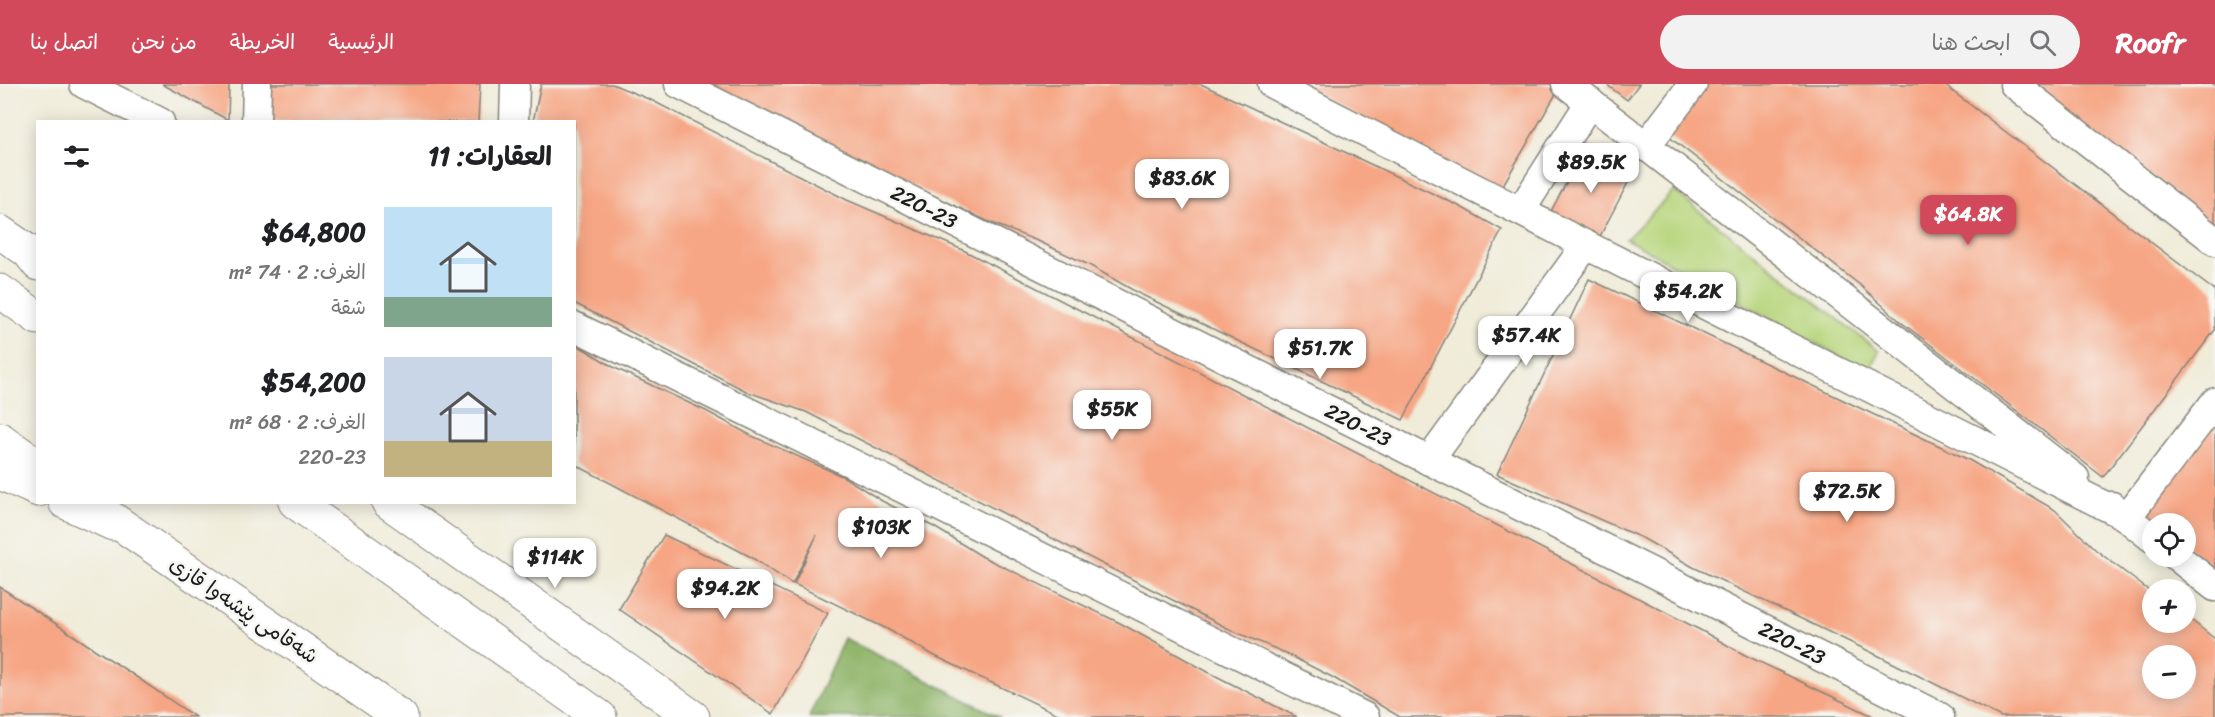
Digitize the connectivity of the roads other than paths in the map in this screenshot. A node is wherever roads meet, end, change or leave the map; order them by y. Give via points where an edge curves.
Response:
1 (84, 84) edge
2 (257, 84) edge
3 (515, 84) edge
4 (680, 84) edge
5 (1272, 84) edge
6 (1566, 84) edge
7 (1693, 84) edge
8 (2014, 84) edge
9 (1590, 102) junction
10 (156, 120) edge
11 (256, 120) edge
12 (514, 120) edge
13 (1646, 146) junction
14 (1521, 210) junction
15 (0, 232) edge
16 (2215, 240) edge
17 (1586, 245) junction
18 (34, 258) edge
19 (0, 291) edge
20 (36, 317) edge
21 (576, 327) edge
22 (2215, 402) edge
23 (0, 439) edge
24 (1429, 461) junction
25 (36, 465) edge
26 (0, 473) edge
27 (36, 489) edge
28 (69, 504) edge
29 (91, 504) edge
30 (299, 504) edge
31 (391, 504) edge
32 (2127, 517) junction
33 (125, 530) junction
34 (2142, 530) edge
35 (2190, 567) edge
36 (2215, 587) edge
37 (401, 717) edge
38 (600, 717) edge
39 (693, 717) edge
40 (1365, 717) edge
41 (1940, 717) edge

1 - 10 street
2 - 11 street
3 - 12 street
4 - 24 street, 220-23
5 - 14 street
6 - 9 street
7 - 13 street
8 - 16 street
9 - 13 street
9 - 14 street
13 - 32 street
14 - 17 street
15 - 18 main road
17 - 24 street
17 - 32 street
19 - 20 main road
21 - 40 street
22 - 32 street
23 - 25 main road
24 - 41 street, 220-23
26 - 27 main road
28 - 33 main road
29 - 33 main road, شەقامی پێشەوا قازی
30 - 38 main road
31 - 39 main road
32 - 34 street
33 - 37 main road, شەقامی پێشەوا قازی
35 - 36 street

